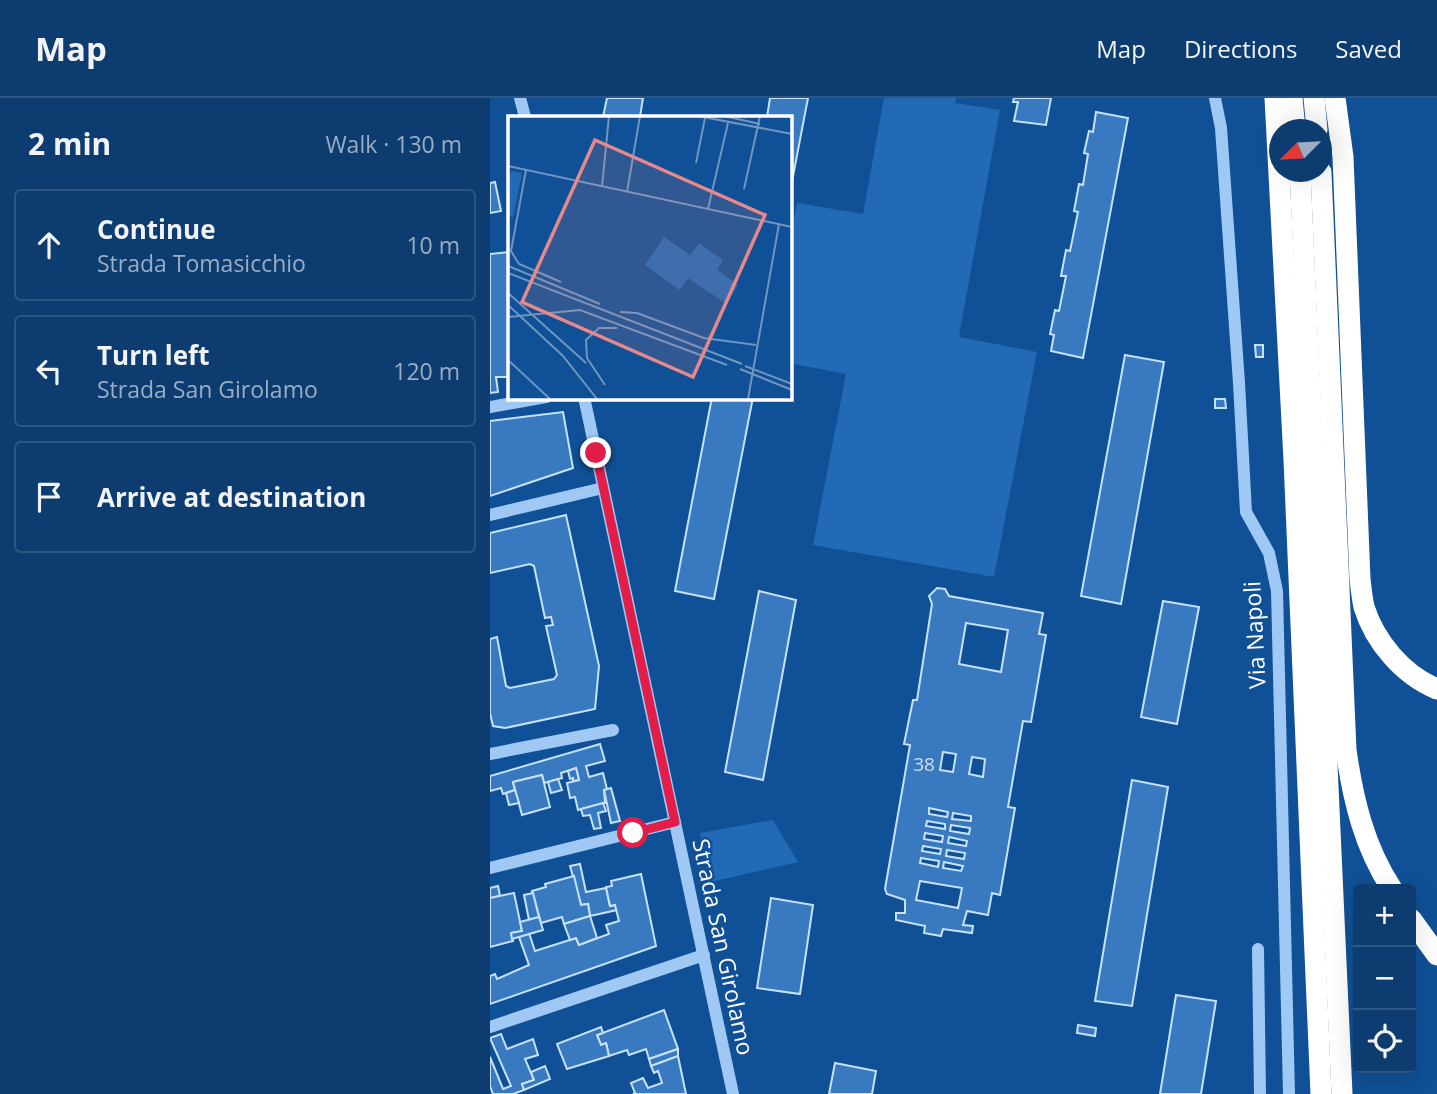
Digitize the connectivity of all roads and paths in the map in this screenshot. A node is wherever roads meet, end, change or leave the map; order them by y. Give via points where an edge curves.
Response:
1 (520, 98) edge
2 (1215, 98) edge
3 (1275, 98) edge
4 (1292, 98) edge
5 (1314, 98) edge
6 (1335, 98) edge
7 (525, 116) edge
8 (1294, 119) edge
9 (1316, 119) edge
10 (1300, 182) edge
11 (1321, 182) edge
12 (535, 399) edge
13 (584, 399) edge
14 (490, 407) edge
15 (603, 488) junction
16 (490, 515) edge
17 (1437, 689) edge
18 (613, 730) dead end
19 (490, 754) edge
20 (675, 822) junction
21 (490, 868) edge
22 (1389, 884) edge
23 (1416, 926) edge
24 (1258, 949) dead end
25 (704, 955) junction
26 (1437, 955) edge
27 (490, 1027) edge
28 (733, 1094) edge
29 (1260, 1094) edge
30 (1289, 1094) edge
31 (1321, 1094) edge
32 (1342, 1094) edge

1 - 7 street
2 - 30 street, Via Napoli via 1222,142 1245,512 1269,553 1277,591
3 - 31 highway
4 - 8 highway
5 - 9 highway
6 - 17 highway via 1343,156 1364,607 1399,665
10 - 32 highway
11 - 22 highway via 1346,750 1362,827
12 - 14 street
13 - 15 street, Strada San Girolamo
15 - 16 street
15 - 20 street, Strada San Girolamo
18 - 19 street
20 - 21 street
20 - 25 street, Strada San Girolamo
23 - 26 highway
24 - 29 street
25 - 27 street
25 - 28 street, Strada San Girolamo

